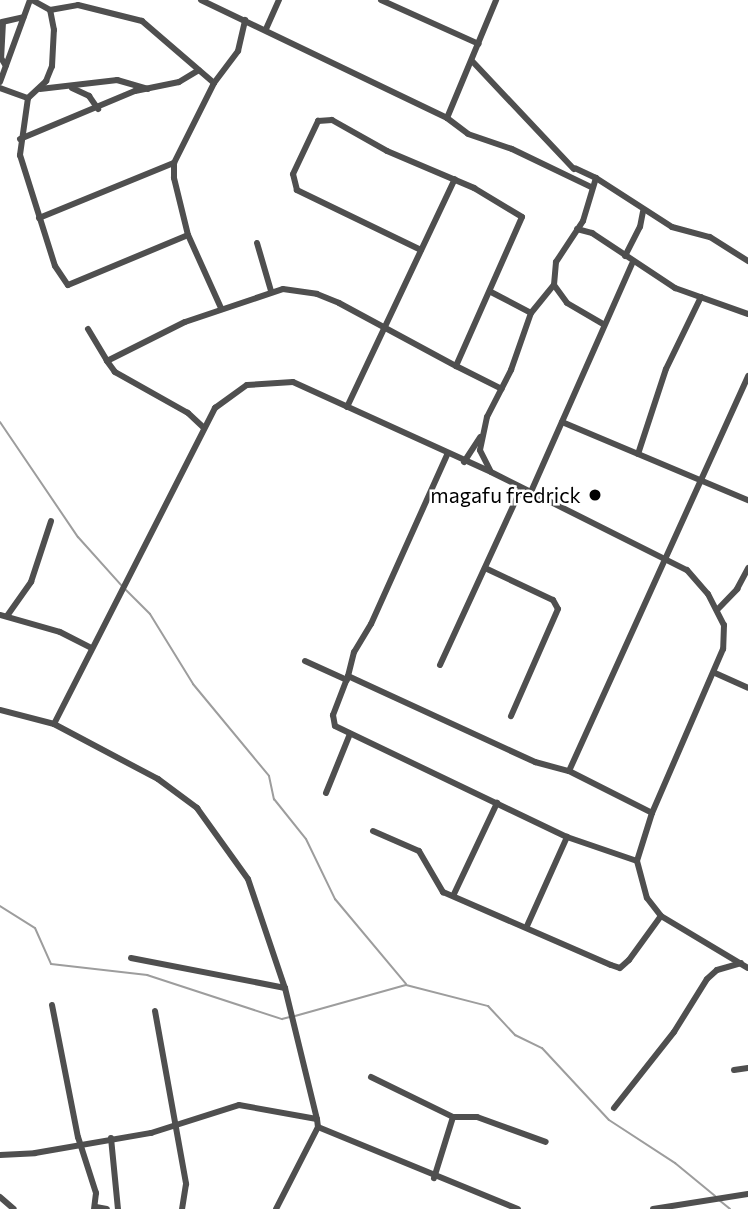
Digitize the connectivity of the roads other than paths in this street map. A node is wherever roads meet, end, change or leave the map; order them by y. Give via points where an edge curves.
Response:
1 (31, 0) edge
2 (201, 0) edge
3 (279, 0) edge
4 (381, 0) edge
5 (496, 0) edge
6 (50, 10) junction
7 (23, 17) junction
8 (245, 20) junction
9 (2, 22) edge
10 (266, 29) junction
11 (479, 44) junction
12 (473, 62) junction
13 (6, 66) junction
14 (199, 70) junction
15 (0, 82) edge
16 (214, 83) junction
17 (70, 87) junction
18 (0, 88) edge
19 (40, 89) junction
20 (148, 89) junction
21 (28, 98) junction
22 (98, 108) junction
23 (447, 118) junction
24 (20, 139) junction
25 (174, 163) junction
26 (575, 168) junction
27 (596, 178) junction
28 (455, 179) junction
29 (575, 179) junction
30 (591, 187) junction
31 (643, 211) junction
32 (39, 218) junction
33 (577, 229) junction
34 (188, 235) junction
35 (257, 243) dead end
36 (421, 250) junction
37 (625, 256) junction
38 (748, 261) edge
39 (632, 264) junction
40 (554, 285) junction
41 (271, 291) junction
42 (491, 292) junction
43 (701, 298) junction
44 (220, 308) junction
45 (531, 313) junction
46 (748, 314) edge
47 (603, 324) junction
48 (383, 328) junction
49 (88, 329) dead end
50 (107, 361) junction
51 (456, 366) junction
52 (748, 376) edge
53 (502, 389) junction
54 (347, 407) junction
55 (562, 422) junction
56 (203, 427) junction
57 (481, 435) junction
58 (638, 454) junction
59 (447, 455) junction
60 (464, 462) junction
61 (491, 472) junction
62 (704, 478) junction
63 (521, 489) junction
64 (530, 494) junction
65 (748, 500) edge
66 (51, 521) dead end
67 (667, 560) junction
68 (485, 568) junction
69 (748, 568) edge
70 (748, 586) edge
71 (737, 589) junction
72 (718, 609) junction
73 (4, 616) edge
74 (91, 648) junction
75 (305, 661) dead end
76 (440, 666) dead end
77 (715, 673) junction
78 (347, 678) junction
79 (748, 688) edge
80 (0, 710) edge
81 (511, 716) dead end
82 (54, 724) junction
83 (350, 734) junction
84 (569, 771) junction
85 (326, 793) dead end
86 (497, 803) junction
87 (652, 813) junction
88 (373, 831) dead end
89 (567, 837) junction
90 (637, 861) junction
91 (454, 894) junction
92 (661, 916) junction
93 (527, 926) junction
94 (131, 958) dead end
95 (741, 963) junction
96 (748, 968) edge
97 (285, 988) junction
98 (52, 1005) dead end
99 (155, 1012) dead end
100 (748, 1068) edge
101 (734, 1070) dead end
102 (371, 1077) dead end
103 (614, 1108) dead end
104 (453, 1117) junction
105 (317, 1119) junction
106 (172, 1125) junction
107 (318, 1127) junction
108 (111, 1138) junction
109 (546, 1142) dead end
110 (80, 1144) junction
111 (0, 1155) edge
112 (434, 1178) junction
113 (748, 1194) edge
114 (0, 1197) edge
115 (695, 1206) edge
116 (95, 1208) edge
117 (508, 1208) edge
118 (15, 1209) edge
119 (107, 1209) edge
120 (118, 1209) edge
121 (182, 1209) edge
122 (278, 1209) edge
123 (518, 1209) edge
124 (653, 1209) edge

1 - 6 street
1 - 7 street
2 - 8 street
3 - 10 street
4 - 11 street
5 - 11 street
6 - 14 street via 78,5 142,21
6 - 19 street via 54,54
7 - 9 street
7 - 13 street
8 - 10 street
8 - 16 street via 238,51
9 - 13 street via 1,58
10 - 23 street
11 - 12 street
12 - 23 street
12 - 26 street
13 - 15 street
14 - 16 street
14 - 20 street via 179,82
16 - 25 street
17 - 19 street
17 - 20 street via 117,80
17 - 22 street via 83,91
18 - 21 street
19 - 21 street
20 - 22 street
21 - 24 street
22 - 24 street
23 - 29 street via 468,134
24 - 32 street via 20,155
25 - 32 street
25 - 34 street
26 - 27 street
26 - 29 street
27 - 30 street
27 - 31 street
28 - 36 street
28 - 36 street via 327,119 318,121 293,174 298,190
28 - 42 street via 522,217
29 - 30 street
30 - 33 street
31 - 37 street via 637,236
31 - 38 street via 672,227 710,237
32 - 34 street via 55,266 73,286
33 - 37 street via 592,233
33 - 40 street via 556,262
34 - 44 street
35 - 41 street
36 - 48 street
37 - 39 street
39 - 43 street
39 - 47 street
40 - 45 street
40 - 47 street via 567,303
41 - 44 street
41 - 48 street via 317,294
42 - 45 street
42 - 51 street
43 - 46 street
43 - 58 street via 666,369
44 - 50 street
45 - 53 street
47 - 55 street
48 - 51 street
48 - 54 street
49 - 50 street
50 - 56 street via 115,373 188,413
51 - 53 street
52 - 62 street
53 - 57 street
54 - 56 street via 293,382 266,381 229,394
54 - 59 street
55 - 58 street
55 - 64 street
56 - 74 street
57 - 60 street
57 - 61 street via 480,450
58 - 62 street
59 - 60 street
59 - 78 street via 354,652
60 - 61 street
61 - 63 street
62 - 65 street
62 - 67 street
63 - 64 street
63 - 68 street
64 - 67 street
66 - 73 street via 31,582
67 - 72 street via 687,570
67 - 84 street via 620,652
68 - 76 street
68 - 81 street via 557,604
69 - 71 street
70 - 71 street
71 - 72 street
72 - 77 street via 724,625 723,649
73 - 74 street via 60,632
74 - 82 street
75 - 78 street
77 - 79 street
77 - 87 street
78 - 83 street via 333,721
78 - 84 street via 535,762
80 - 82 street
82 - 97 street via 158,779 197,808 248,879
83 - 85 street
83 - 86 street
84 - 87 street
86 - 89 street
86 - 91 street
87 - 90 street
88 - 91 street via 419,851 440,888
89 - 90 street
89 - 93 street
90 - 92 street via 647,898
91 - 93 street
92 - 93 street via 620,968
92 - 95 street
94 - 97 street
95 - 96 street
95 - 103 street via 717,970 707,979 674,1032
97 - 105 street
98 - 110 street
99 - 106 street
100 - 101 street
102 - 104 street
104 - 109 street via 477,1117
104 - 112 street
105 - 106 street via 239,1105
105 - 107 street
106 - 108 street
106 - 121 street via 186,1184
107 - 112 street
107 - 122 street
108 - 110 street
108 - 120 street
110 - 111 street
110 - 116 street
112 - 117 street
113 - 115 street
114 - 118 street
115 - 124 street
116 - 119 street
117 - 123 street

